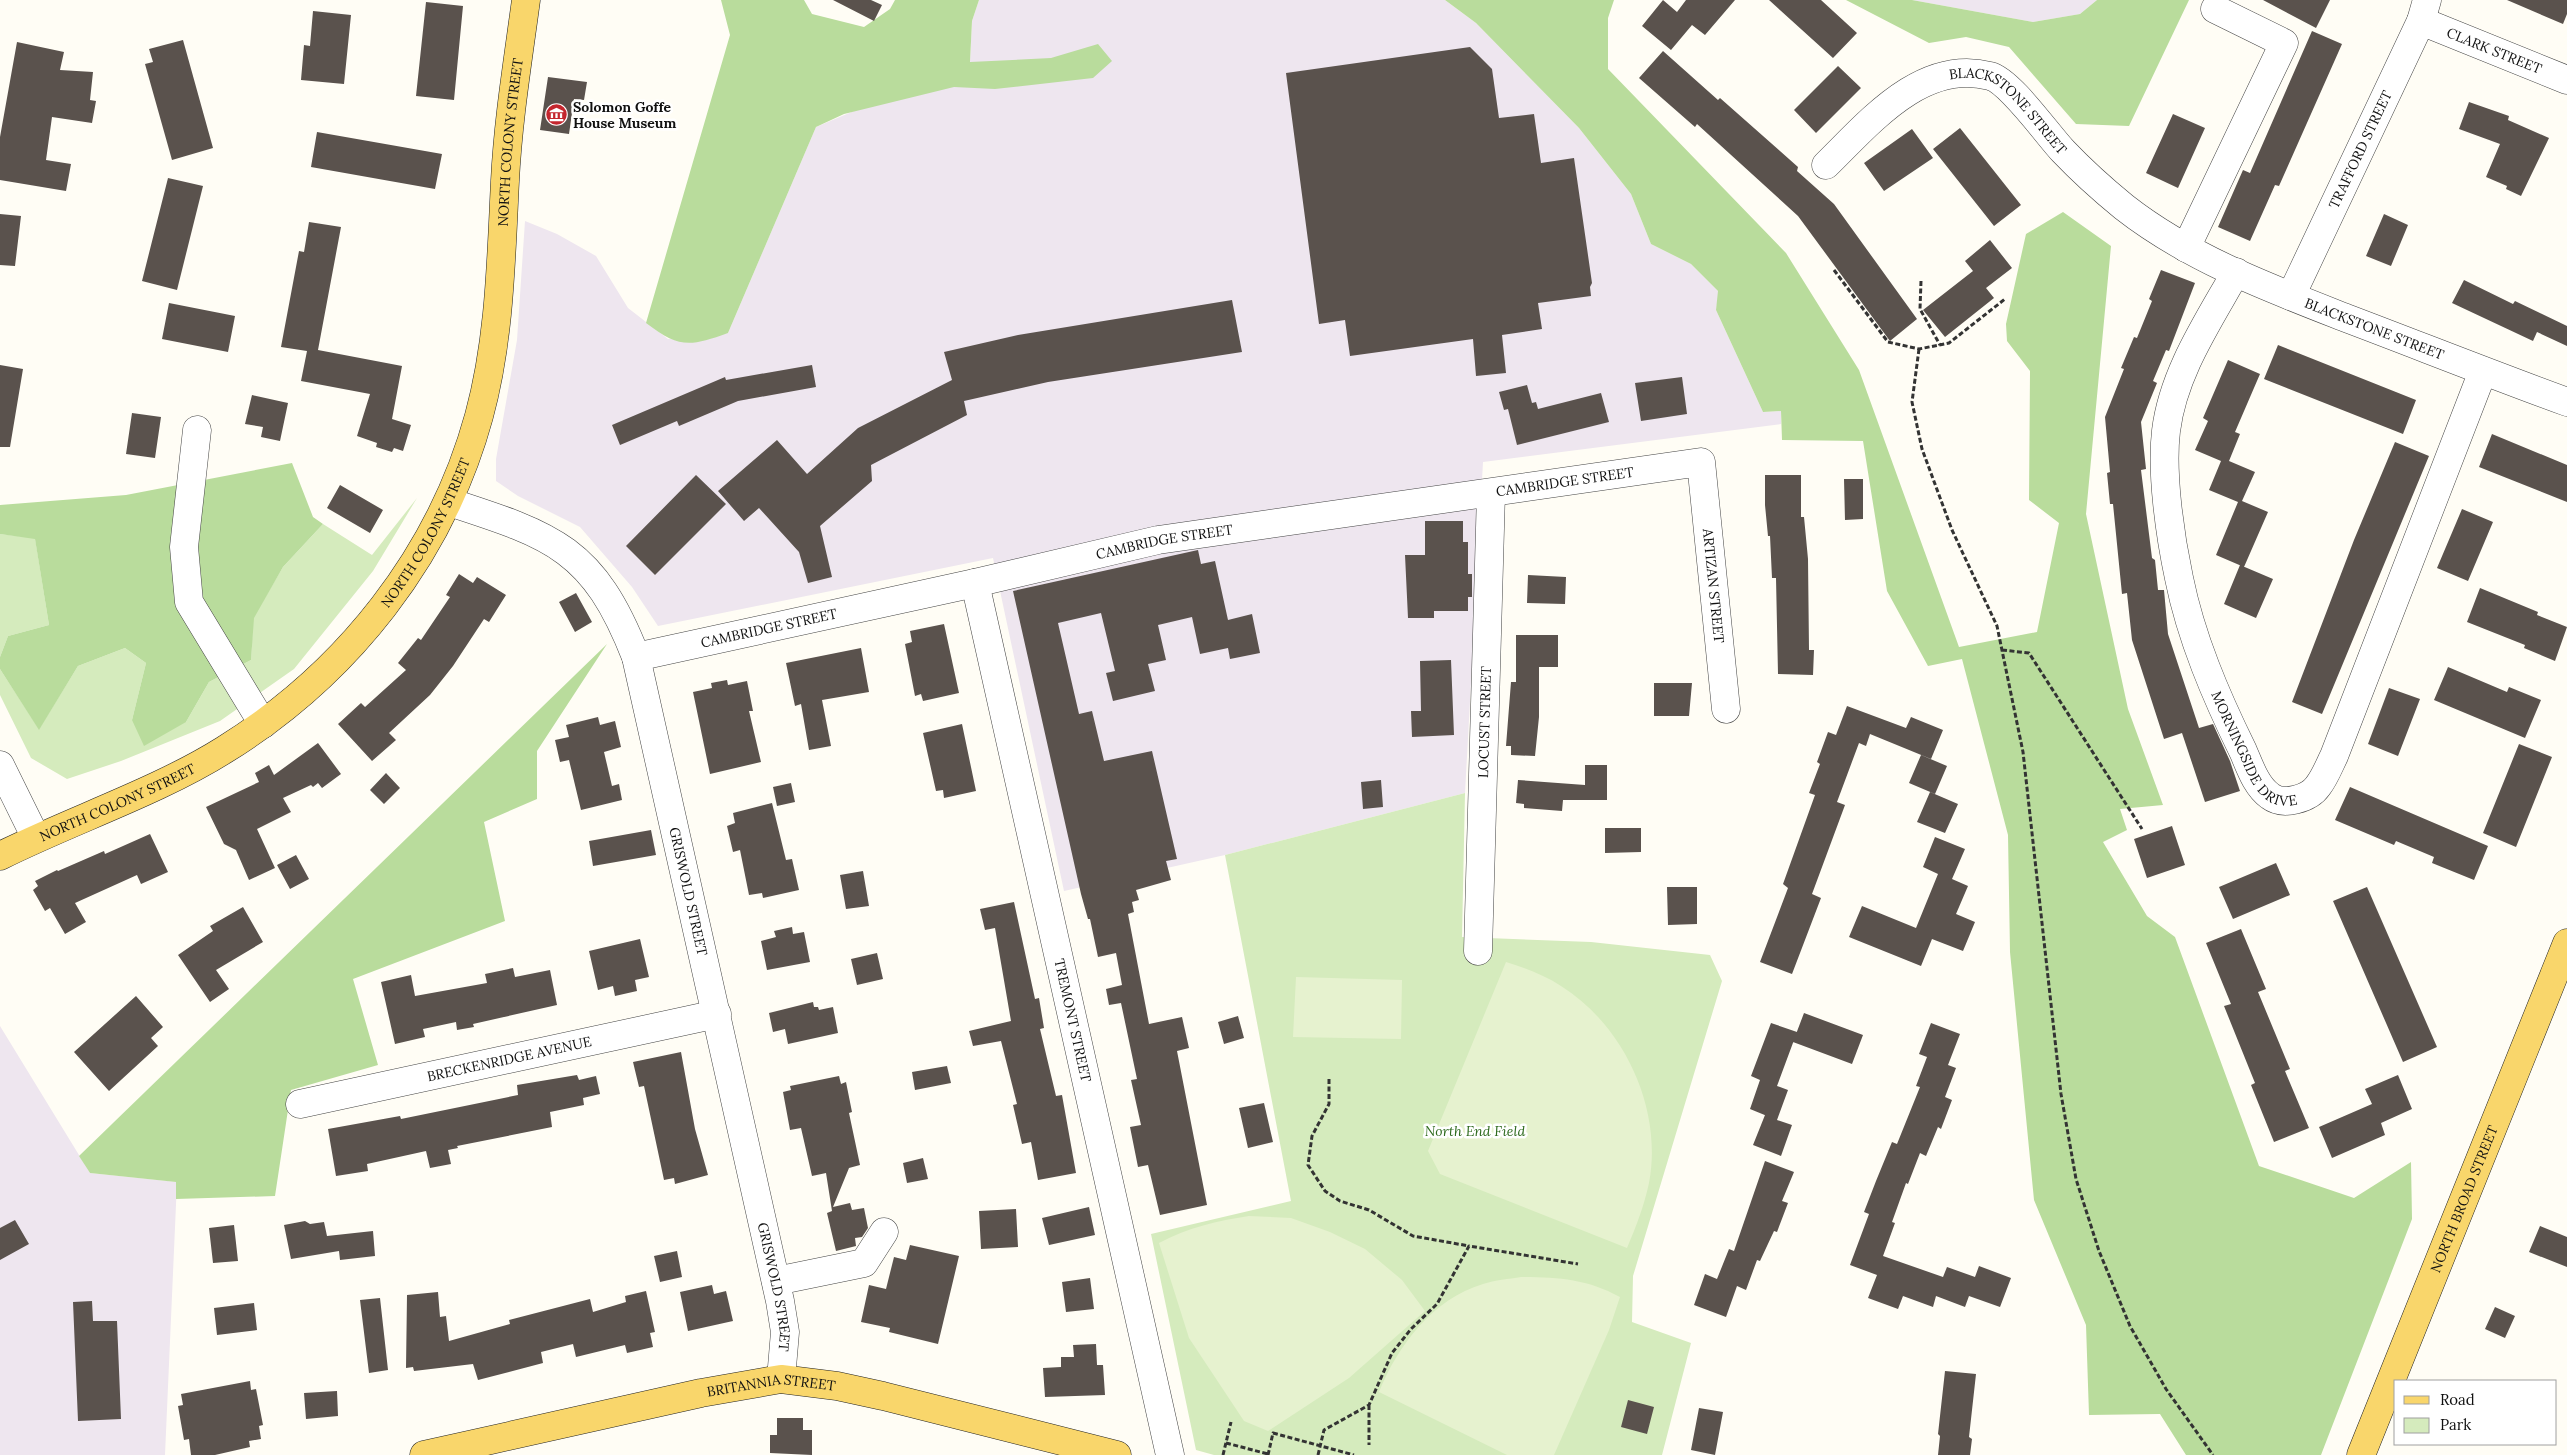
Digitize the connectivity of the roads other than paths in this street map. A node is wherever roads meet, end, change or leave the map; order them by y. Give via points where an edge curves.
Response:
1 (526, 0) edge
2 (2215, 9) dead end
3 (2424, 10) edge
4 (2567, 80) edge
5 (1826, 166) dead end
6 (2186, 248) junction
7 (2236, 272) junction
8 (2291, 296) junction
9 (2483, 371) junction
10 (2567, 402) edge
11 (198, 430) dead end
12 (1701, 462) joint
13 (1491, 493) junction
14 (449, 502) junction
15 (975, 583) junction
16 (636, 657) junction
17 (1726, 709) dead end
18 (263, 724) junction
19 (0, 765) edge
20 (36, 838) junction
21 (0, 856) edge
22 (2567, 943) edge
23 (1478, 951) dead end
24 (717, 1014) junction
25 (300, 1104) dead end
26 (884, 1232) dead end
27 (776, 1281) junction
28 (781, 1379) junction
29 (502, 1446) edge
30 (424, 1455) edge
31 (1117, 1455) edge
32 (1170, 1455) edge
33 (2361, 1455) edge

1 - 14 main road, NORTH COLONY STREET via 508,137 497,322 480,414
2 - 6 street via 2284,43
3 - 4 street, CLARK STREET
3 - 8 street, TRAFFORD STREET
5 - 6 street, BLACKSTONE STREET via 1899,97 1937,77 1965,72 1993,76 2016,96 2098,187 2138,218
6 - 7 street, BLACKSTONE STREET
7 - 8 street, BLACKSTONE STREET
7 - 9 street, MORNINGSIDE DRIVE via 2200,338 2171,404 2166,432 2166,470 2170,526 2179,578 2193,629 2228,721 2259,784 2271,797 2287,801 2304,797 2318,787 2334,756
8 - 9 street, BLACKSTONE STREET
9 - 10 street, BLACKSTONE STREET
11 - 18 street via 184,547 188,602
12 - 13 street, CAMBRIDGE STREET
12 - 17 street, ARTIZAN STREET
13 - 15 street, CAMBRIDGE STREET via 1158,540
13 - 23 street, LOCUST STREET
14 - 16 street, GRISWOLD STREET via 514,523 554,541 580,561 602,588 621,620
14 - 18 main road, NORTH COLONY STREET via 400,586 368,625 337,659
15 - 16 street, CAMBRIDGE STREET
15 - 32 street, TREMONT STREET
16 - 24 street, GRISWOLD STREET
18 - 20 main road, NORTH COLONY STREET via 180,774
19 - 20 street
20 - 21 main road, NORTH COLONY STREET
22 - 33 main road, NORTH BROAD STREET
24 - 25 street, BRECKENRIDGE AVENUE
24 - 27 street, GRISWOLD STREET
26 - 27 street via 864,1263
27 - 28 street, GRISWOLD STREET via 785,1332
28 - 29 main road, BRITANNIA STREET via 701,1393
28 - 31 main road, BRITANNIA STREET via 883,1396
29 - 30 main road, BRITANNIA STREET

